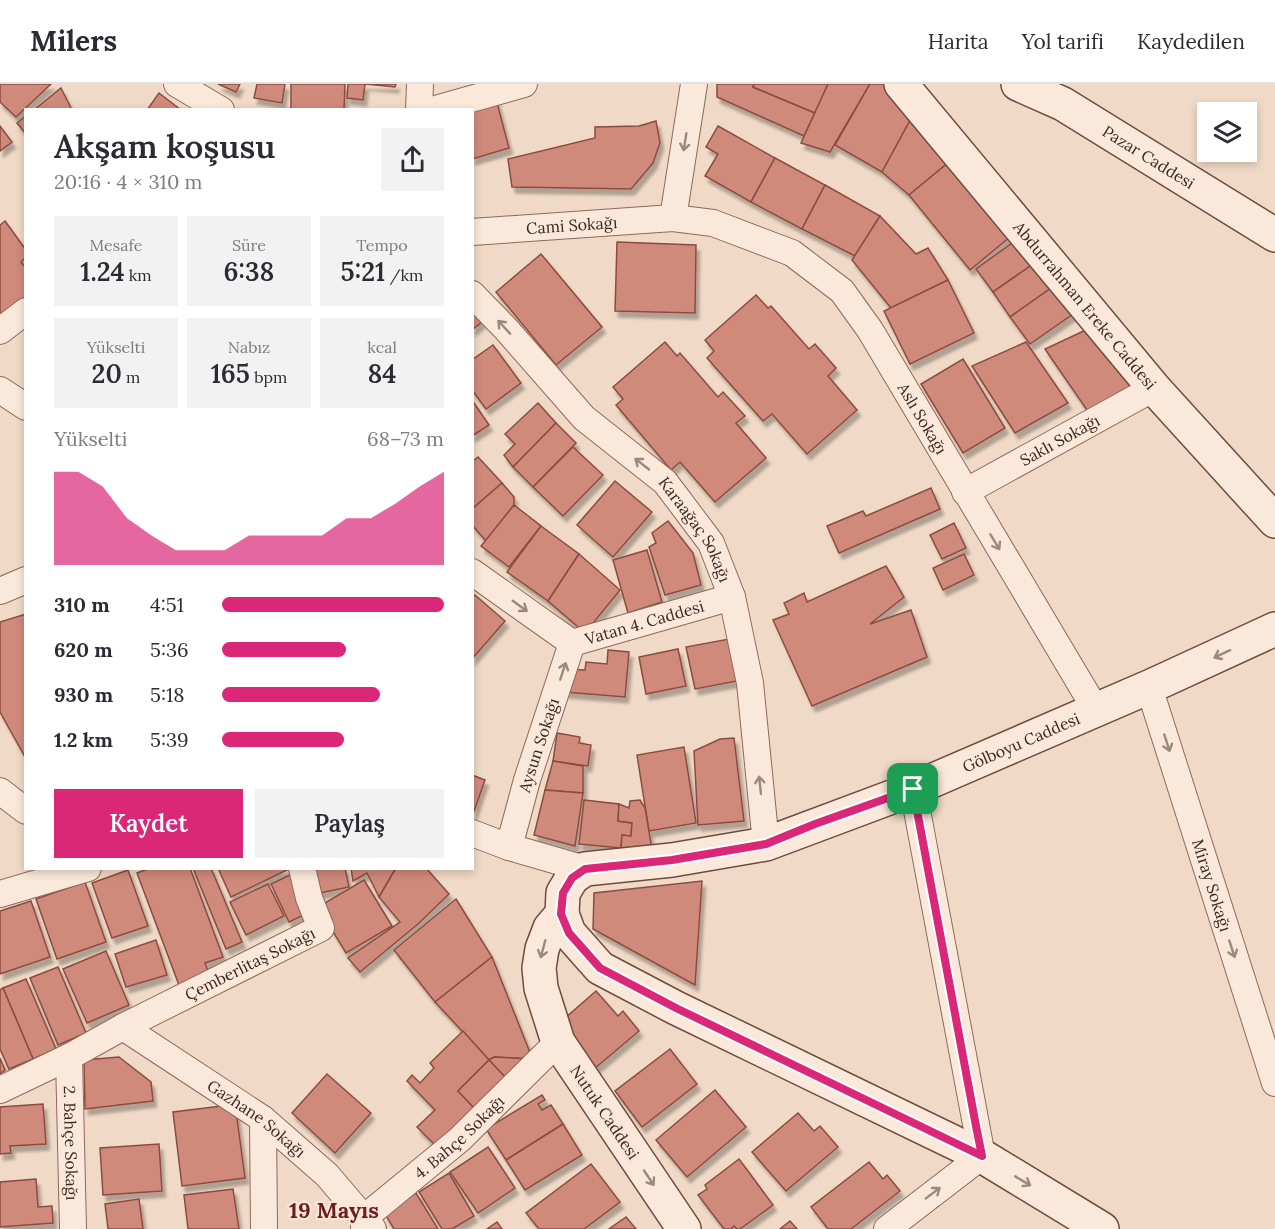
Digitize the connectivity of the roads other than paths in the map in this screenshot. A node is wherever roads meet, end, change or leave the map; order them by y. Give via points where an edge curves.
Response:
1 (177, 84) edge
2 (420, 84) edge
3 (524, 84) edge
4 (694, 84) edge
5 (902, 84) edge
6 (1018, 84) edge
7 (218, 108) edge
8 (418, 108) edge
9 (439, 108) edge
10 (673, 218) junction
11 (474, 232) edge
12 (1275, 235) edge
13 (474, 296) edge
14 (24, 313) edge
15 (0, 331) edge
16 (1154, 388) junction
17 (0, 390) edge
18 (24, 406) edge
19 (965, 492) junction
20 (1275, 521) edge
21 (474, 573) edge
22 (24, 581) edge
23 (0, 591) edge
24 (732, 597) junction
25 (1275, 629) edge
26 (572, 643) junction
27 (1149, 687) junction
28 (1096, 710) junction
29 (913, 789) junction
30 (0, 790) edge
31 (24, 809) edge
32 (474, 834) edge
33 (766, 844) junction
34 (508, 848) junction
35 (585, 869) junction
36 (81, 870) edge
37 (302, 870) edge
38 (0, 894) edge
39 (561, 914) junction
40 (123, 1027) junction
41 (558, 1042) junction
42 (69, 1057) junction
43 (1275, 1083) edge
44 (0, 1090) edge
45 (263, 1119) junction
46 (982, 1156) junction
47 (367, 1225) edge
48 (73, 1229) edge
49 (264, 1229) edge
50 (684, 1229) edge
51 (886, 1229) edge
52 (1102, 1229) edge

1 - 7 street
2 - 8 street
3 - 9 street
4 -> 10 street
5 - 16 main road, Abdurrahman Ereke Caddesi
6 - 12 main road, Pazar Caddesi via 1063,104
10 - 11 street, Cami Sokağı
10 - 19 street, Aslı Sokağı via 713,223 792,253 842,291 870,330
24 -> 13 street, Karaağaç Sokağı via 711,543 665,482 584,418
14 - 15 street
16 - 19 street, Saklı Sokağı
16 - 20 main road, Abdurrahman Ereke Caddesi
17 - 18 street
19 -> 28 street, Aslı Sokağı
21 -> 26 street, Vatan 4. Caddesi
22 - 23 street
24 - 26 street, Vatan 4. Caddesi
33 -> 24 street, Karaağaç Sokağı via 750,683
25 -> 27 main road, Gölboyu Caddesi
34 -> 26 street, Aysun Sokağı
27 - 28 main road, Gölboyu Caddesi
27 -> 43 street, Miray Sokağı
28 - 29 main road, Gölboyu Caddesi
29 - 33 main road, Gölboyu Caddesi
29 - 46 street
30 - 31 street
32 - 34 street
33 - 35 main road, Gölboyu Caddesi
34 - 35 street
35 - 39 main road, Nutuk Caddesi via 572,878 563,893
36 - 38 street
37 - 40 street, Çemberlitaş Sokağı via 321,928
39 -> 41 main road, Nutuk Caddesi via 550,928 539,968 541,988
39 - 46 main road via 569,933 600,968
40 - 42 street
40 - 45 street, Gazhane Sokağı
41 - 47 street, 4. Bahçe Sokağı
41 -> 50 main road, Nutuk Caddesi
42 - 44 street
42 - 48 street, 2. Bahçe Sokağı
45 - 47 street, Gazhane Sokağı via 327,1175
45 - 49 street
51 -> 46 street
46 -> 52 main road

